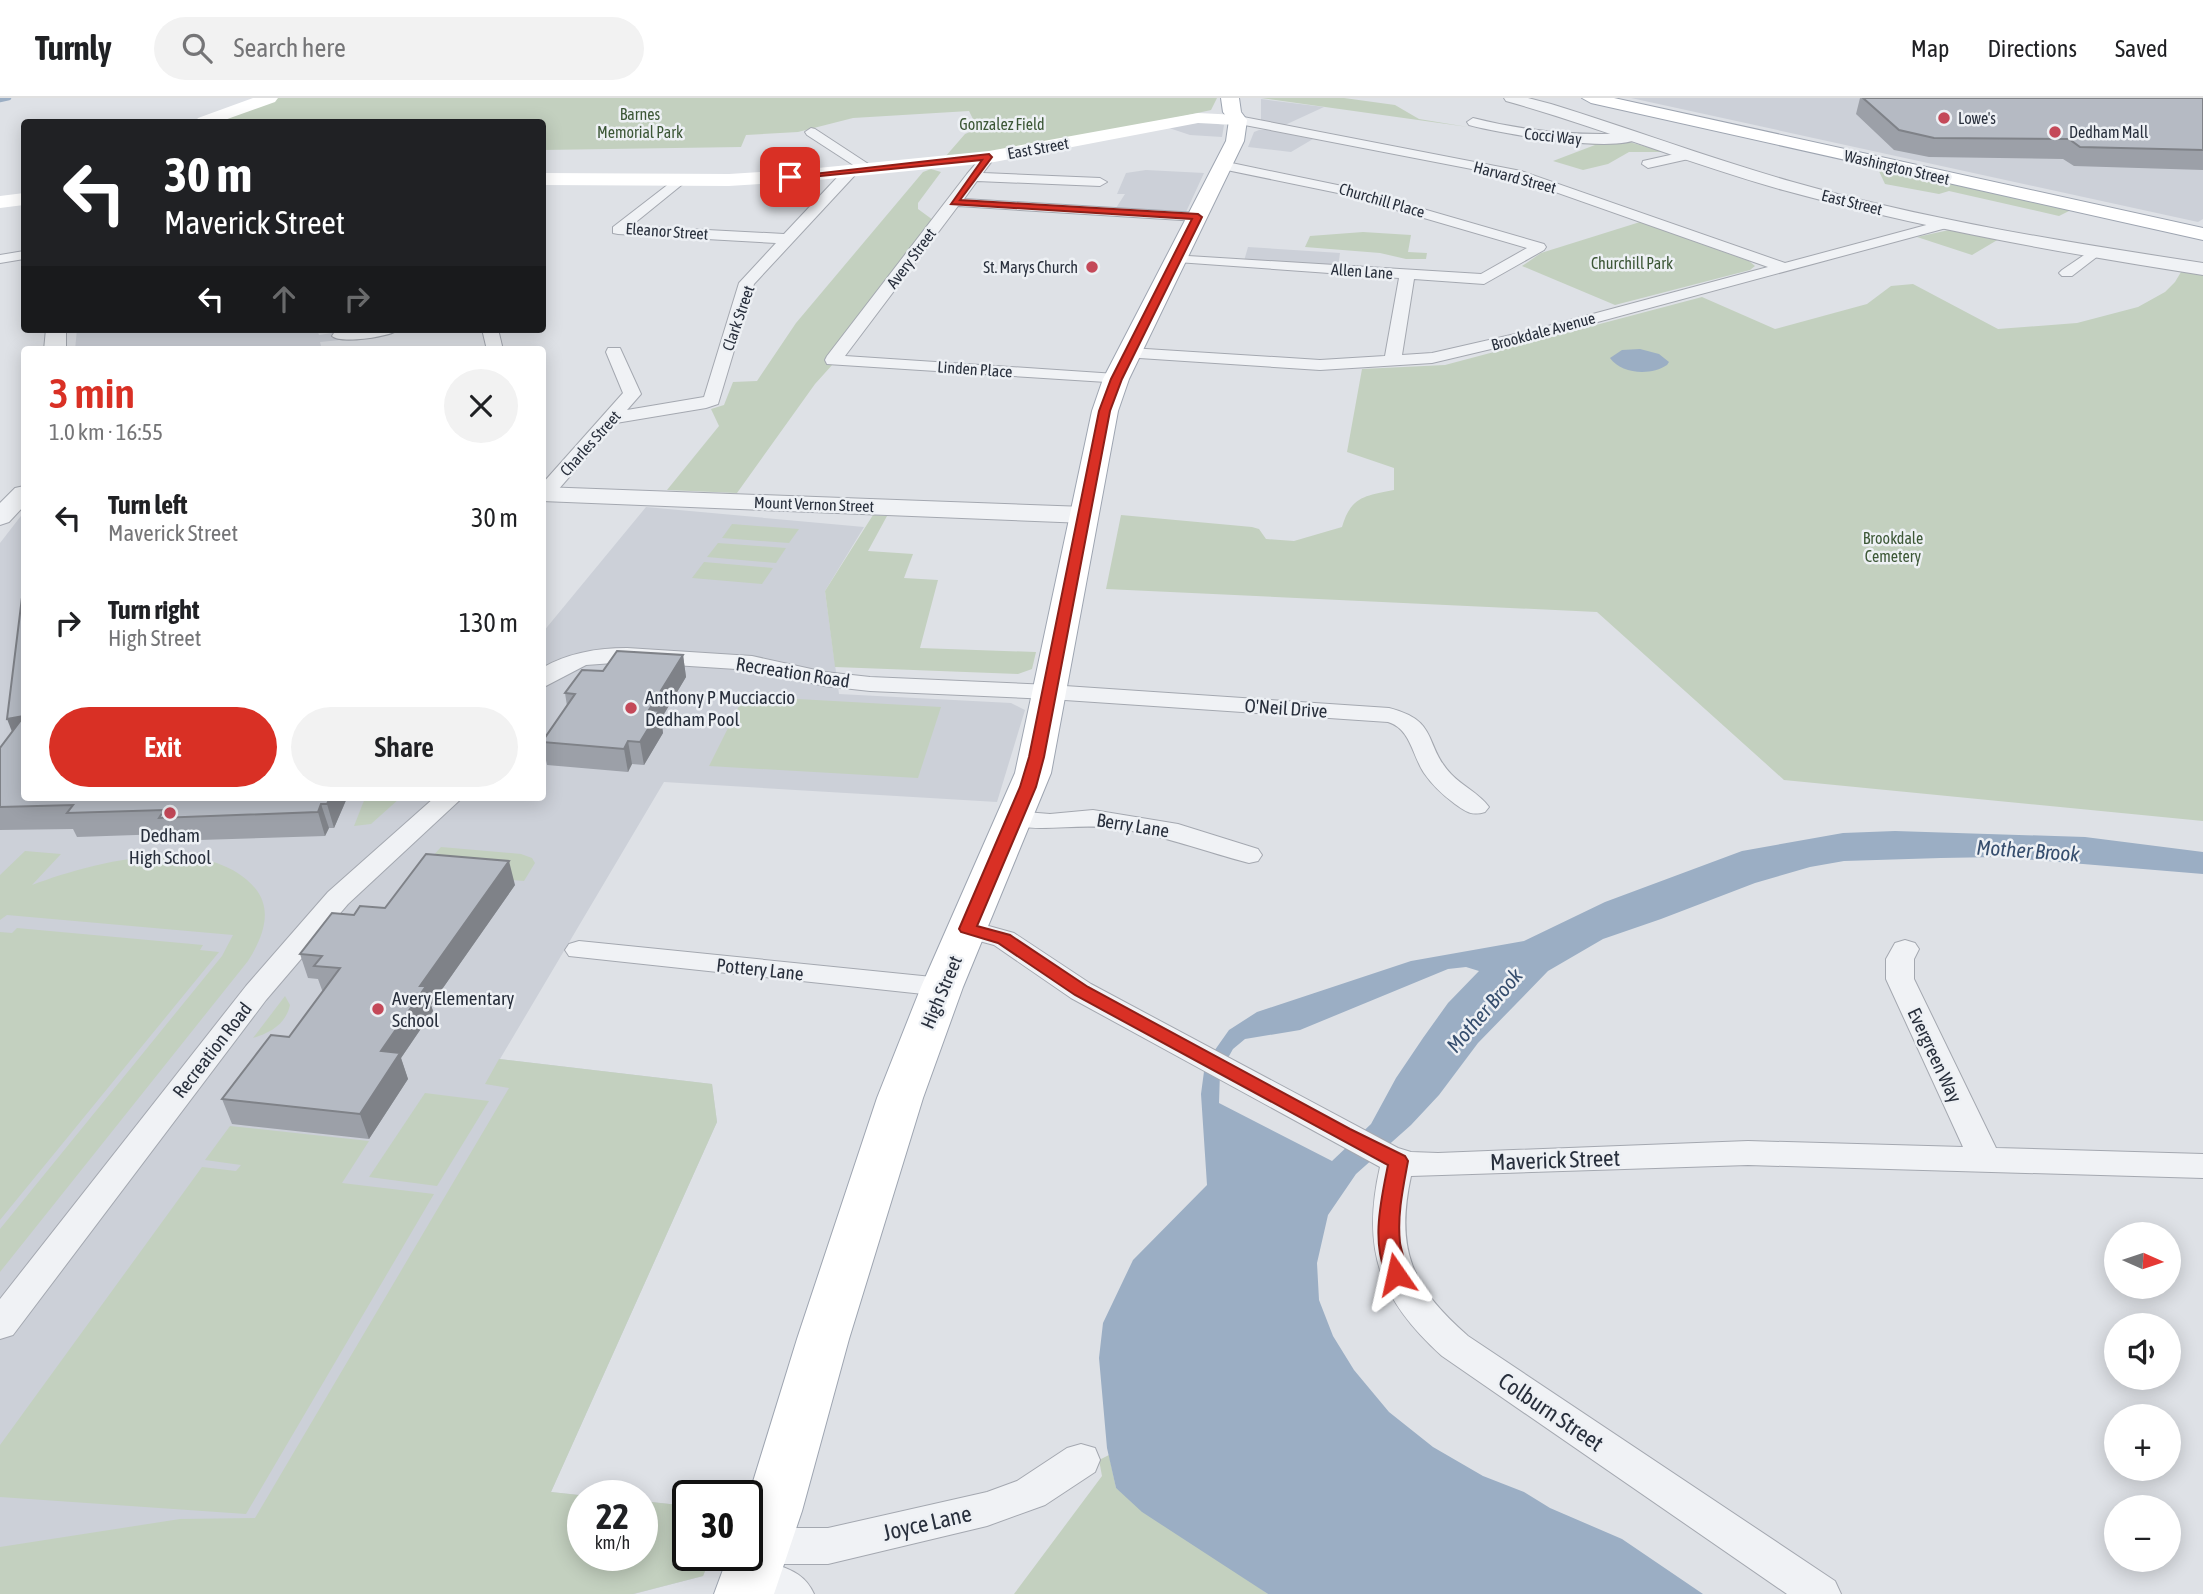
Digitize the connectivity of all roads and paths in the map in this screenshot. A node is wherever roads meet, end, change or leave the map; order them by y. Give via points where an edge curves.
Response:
1 (269, 98) edge
2 (1511, 98) edge
3 (1591, 98) edge
4 (1609, 98) edge
5 (1235, 104) edge
6 (212, 119) edge
7 (1473, 122) dead end
8 (811, 131) dead end
9 (1635, 137) junction
10 (1497, 147) dead end
11 (1688, 155) junction
12 (989, 157) junction
13 (1461, 163) junction
14 (1648, 164) dead end
15 (1222, 165) junction
16 (860, 170) junction
17 (972, 177) junction
18 (546, 179) edge
19 (679, 180) junction
20 (1100, 183) dead end
21 (21, 199) edge
22 (0, 202) edge
23 (954, 202) junction
24 (1198, 217) junction
25 (1945, 224) junction
26 (2203, 232) edge
27 (789, 239) junction
28 (1539, 247) joint
29 (2093, 253) junction
30 (21, 256) edge
31 (1177, 258) junction
32 (0, 259) edge
33 (1783, 267) junction
34 (2203, 269) edge
35 (2067, 273) dead end
36 (1407, 274) junction
37 (362, 333) edge
38 (340, 336) dead end
39 (614, 352) dead end
40 (833, 360) joint
41 (1392, 362) junction
42 (1123, 366) junction
43 (612, 418) junction
44 (0, 485) edge
45 (21, 485) edge
46 (546, 491) edge
47 (546, 494) edge
48 (21, 496) edge
49 (1086, 515) junction
50 (0, 517) edge
51 (546, 679) edge
52 (1050, 692) junction
53 (446, 801) edge
54 (1476, 807) dead end
55 (1014, 819) junction
56 (1249, 855) dead end
57 (967, 929) junction
58 (1905, 949) dead end
59 (579, 950) dead end
60 (942, 987) junction
61 (1199, 1056) joint
62 (1229, 1072) joint
63 (1393, 1159) junction
64 (1985, 1159) junction
65 (2203, 1166) edge
66 (0, 1325) edge
67 (1081, 1460) dead end
68 (762, 1578) edge
69 (1821, 1594) edge

1 - 6 main road
2 - 9 street, East Street
3 - 26 main road, Washington Street
4 - 26 main road, Washington Street
5 - 12 main road, East Street via 1209,117
5 - 13 street, Harvard Street
5 - 15 main road, High Street via 1237,136
7 - 9 street, Cocci Way via 1576,139
8 - 16 street
9 - 11 street, East Street
10 - 13 street
11 - 14 street
11 - 25 street, East Street via 1814,193
12 - 16 main road, East Street
12 - 17 street, Avery Street
13 - 33 street, Harvard Street via 1528,178
15 - 24 main road, High Street
15 - 28 street, Churchill Place via 1366,194
16 - 19 main road, East Street
16 - 27 street, Clark Street
17 - 20 street
17 - 23 street, Avery Street
18 - 19 main road, East Street
19 - 27 street, Eleanor Street via 618,230
21 - 22 main road
23 - 24 street
23 - 40 street, Avery Street
24 - 31 main road, High Street
25 - 29 street, East Street
25 - 33 street, Brookdale Avenue
27 - 43 street, Clark Street via 747,283 712,400
28 - 36 street, Allen Lane via 1484,279
29 - 34 street, East Street
29 - 35 street
30 - 32 street
31 - 36 street, Allen Lane
31 - 42 main road, High Street
33 - 41 street, Brookdale Avenue via 1490,345
36 - 41 street
37 - 38 street
39 - 43 street, Charles Street via 632,394
40 - 42 street, Linden Place
41 - 42 street, Brookdale Avenue
42 - 49 main road, High Street via 1101,425
43 - 46 street, Charles Street
44 - 45 street
47 - 49 street, Mount Vernon Street
48 - 50 street
49 - 52 main road, High Street
51 - 52 street, Recreation Road via 579,660 611,654 752,663 858,683
52 - 54 street, O'Neil Drive via 1400,717 1415,727 1439,777
52 - 55 main road, High Street via 1035,765
53 - 66 street, Recreation Road via 338,898 256,993
55 - 56 street, Berry Lane via 1113,820 1178,832
55 - 57 main road, High Street
57 - 60 main road, High Street
57 - 61 street, Maverick Street via 1004,939 1082,991
58 - 64 street, Evergreen Way via 1898,969 1904,990
59 - 60 street, Pottery Lane
60 - 68 main road, High Street via 823,1339
61 - 62 street, Maverick Street
62 - 63 street, Maverick Street
63 - 64 street, Maverick Street via 1438,1165 1748,1153
63 - 69 street, Colburn Street via 1392,1258 1403,1290 1422,1318 1455,1346
64 - 65 street, Maverick Street
67 - 68 street, Joyce Lane via 1031,1493 987,1509 828,1546

